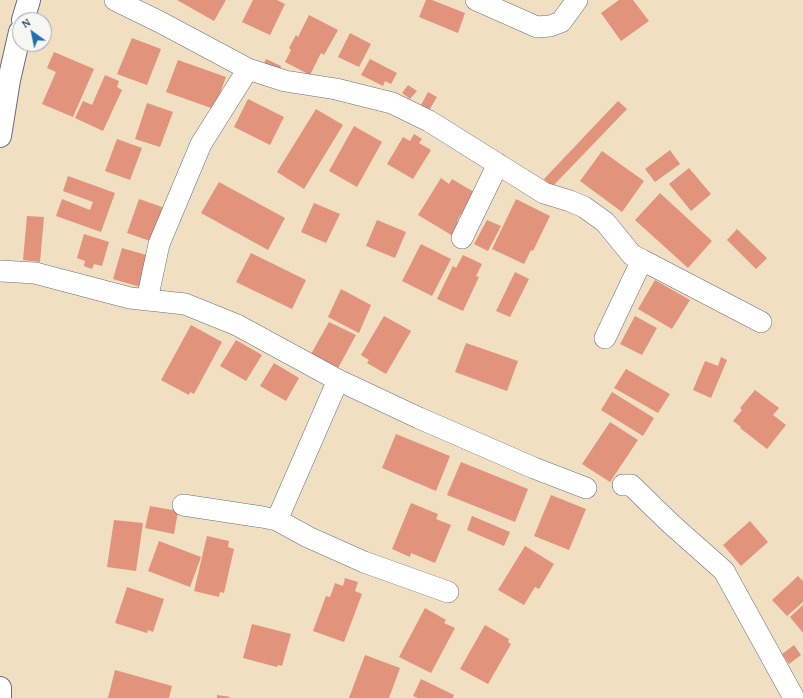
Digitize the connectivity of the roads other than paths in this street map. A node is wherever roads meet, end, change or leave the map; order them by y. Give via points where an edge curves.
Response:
1 (29, 0) edge
2 (115, 0) edge
3 (476, 0) edge
4 (577, 0) edge
5 (25, 12) edge
6 (15, 52) edge
7 (248, 69) junction
8 (0, 136) edge
9 (498, 164) junction
10 (462, 238) dead end
11 (642, 260) junction
12 (0, 272) edge
13 (147, 300) junction
14 (761, 322) dead end
15 (604, 338) dead end
16 (338, 380) junction
17 (623, 485) dead end
18 (586, 488) dead end
19 (184, 505) dead end
20 (277, 520) junction
21 (448, 592) dead end
22 (0, 688) edge
23 (0, 698) edge
24 (794, 698) edge

1 - 5 main road
2 - 7 street
3 - 4 street via 537,27 561,22
6 - 8 main road
7 - 9 street via 286,81 336,88 392,103 429,121
7 - 13 street via 201,144 159,244
9 - 10 street
9 - 11 street via 544,193 584,207 605,222 632,255
11 - 14 street
11 - 15 street
12 - 13 street via 34,273 130,298
13 - 16 street via 185,304 237,325
16 - 18 street via 426,421
16 - 20 street
17 - 24 street via 631,485 724,571
19 - 20 street
20 - 21 street via 364,562
22 - 23 main road

